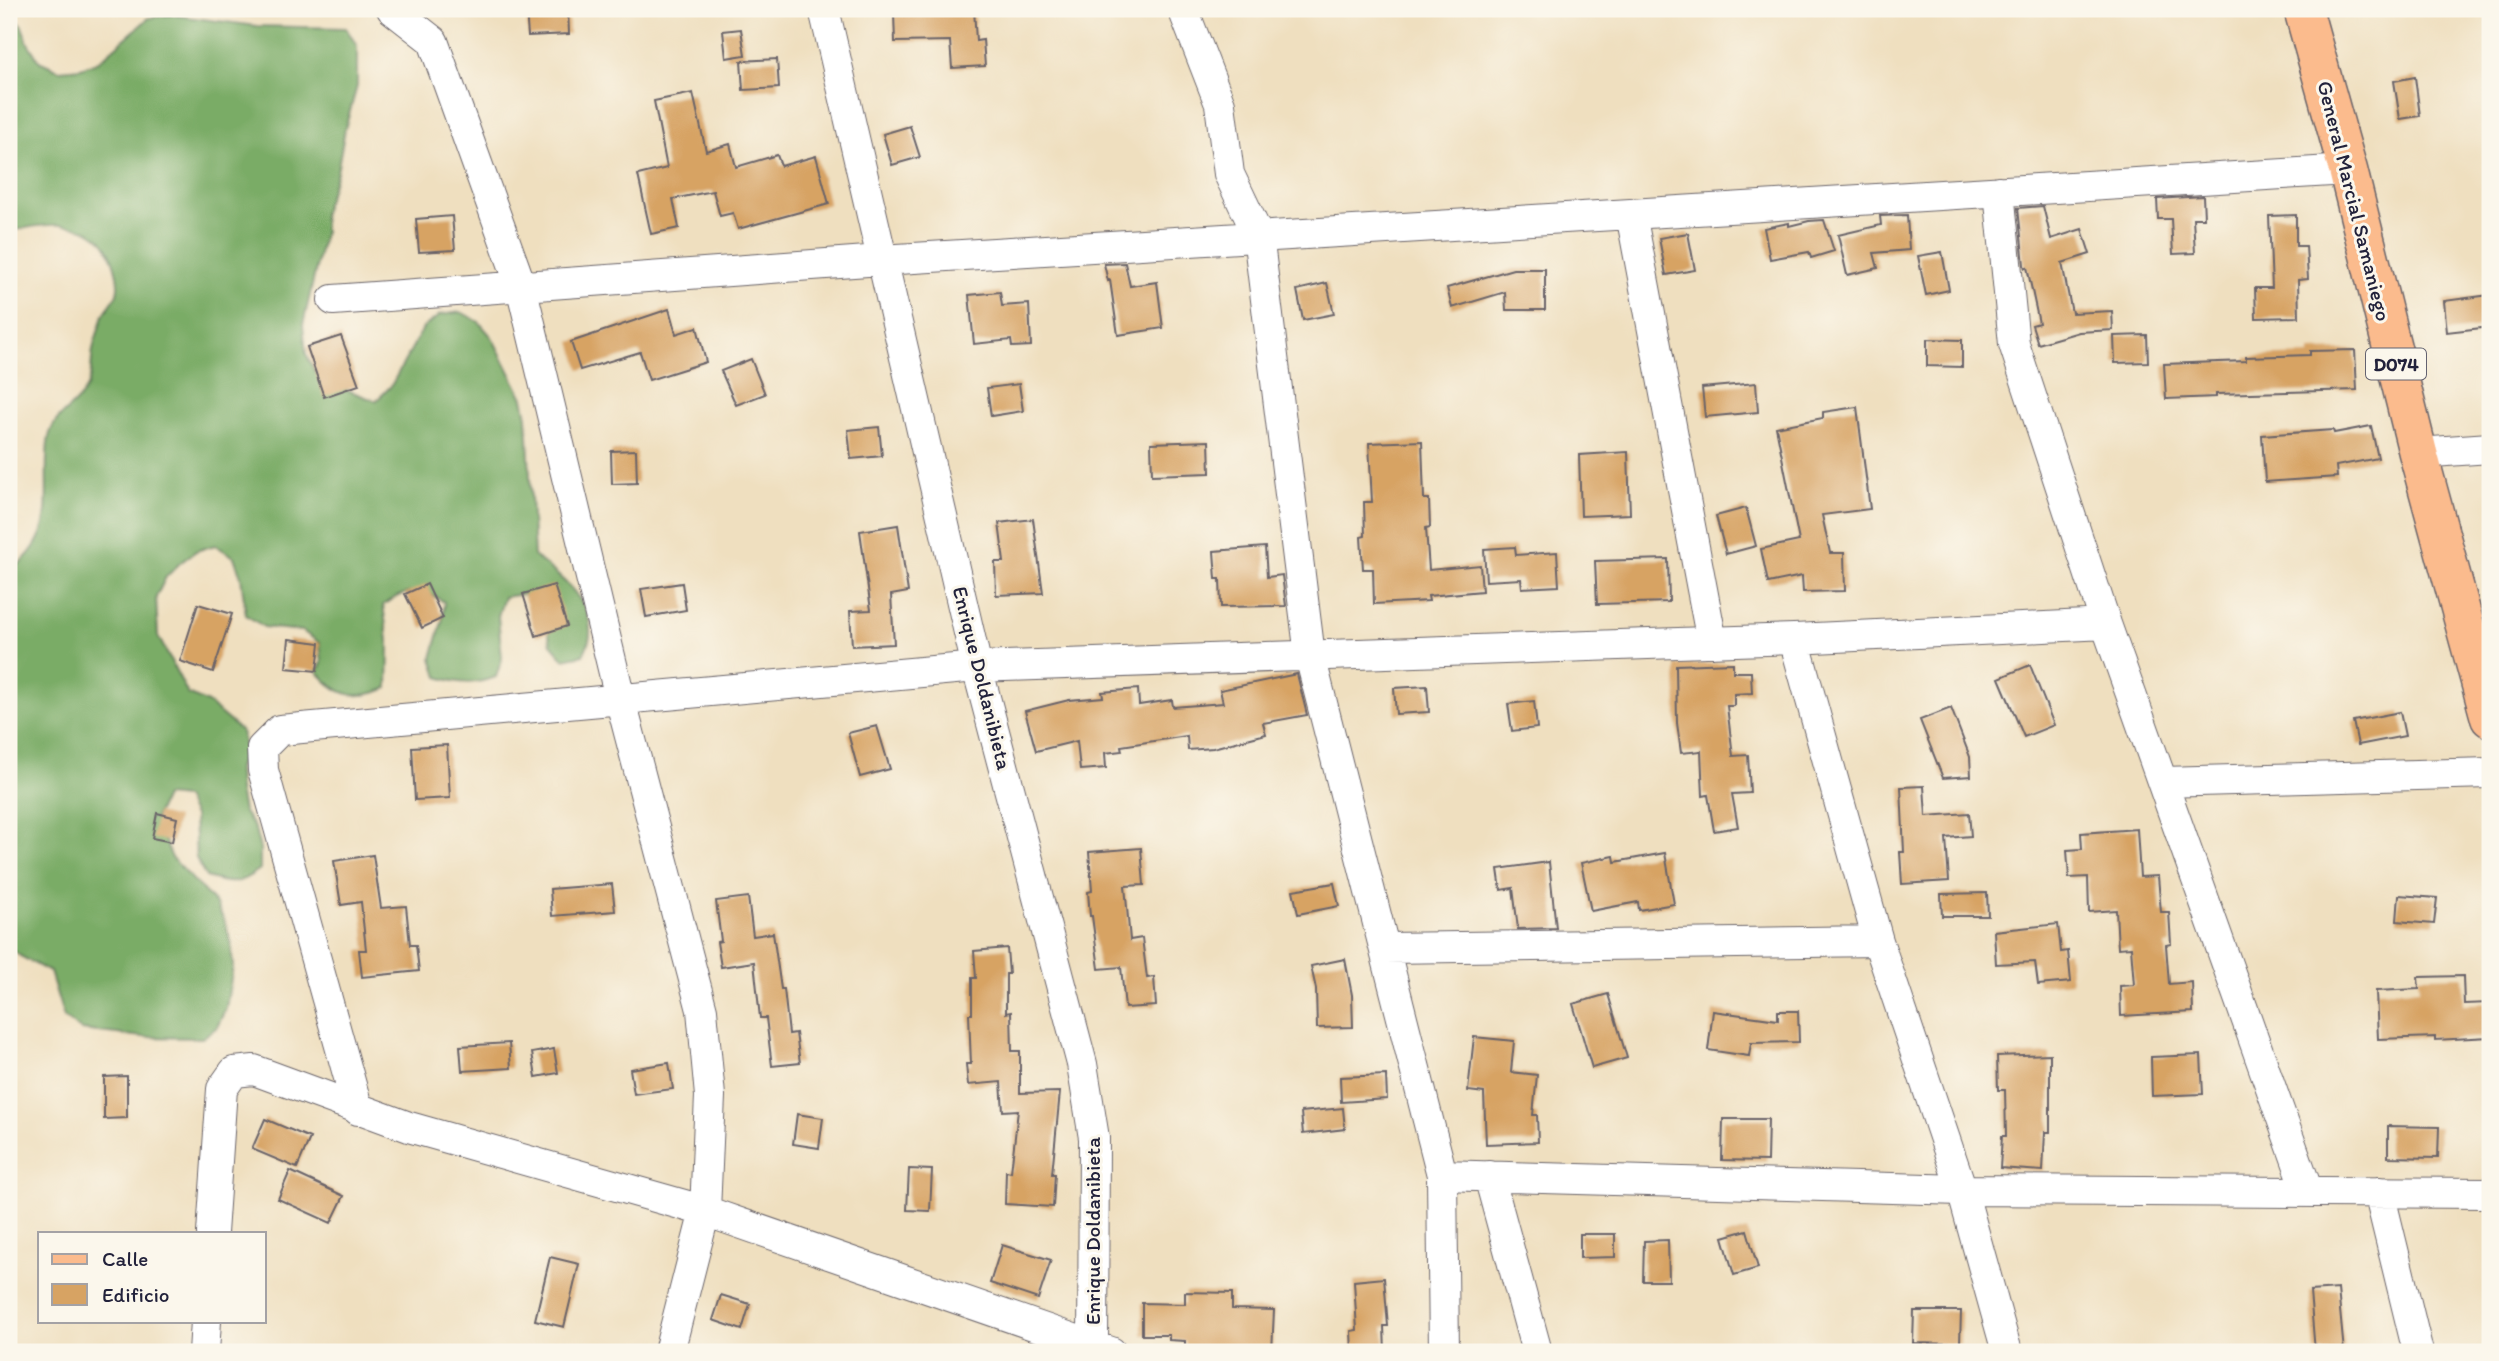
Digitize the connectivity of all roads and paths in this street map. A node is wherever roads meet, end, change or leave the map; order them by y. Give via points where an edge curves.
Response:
1 (392, 9) edge
2 (824, 9) edge
3 (1183, 9) edge
4 (2304, 9) edge
5 (2348, 170) junction
6 (1999, 191) junction
7 (1631, 214) junction
8 (1258, 236) junction
9 (881, 260) junction
10 (521, 286) junction
11 (332, 300) dead end
12 (2490, 448) edge
13 (2418, 453) junction
14 (2106, 624) junction
15 (1794, 639) junction
16 (1712, 642) junction
17 (1310, 656) junction
18 (977, 667) junction
19 (620, 698) junction
20 (2490, 718) edge
21 (2490, 772) edge
22 (2163, 782) junction
23 (1878, 941) junction
24 (1386, 948) junction
25 (358, 1110) junction
26 (1442, 1175) junction
27 (1489, 1176) junction
28 (1962, 1191) junction
29 (2308, 1192) junction
30 (2379, 1192) junction
31 (2490, 1193) edge
32 (705, 1211) junction
33 (212, 1232) edge
34 (206, 1322) edge
35 (1099, 1350) edge
36 (204, 1352) edge
37 (668, 1352) edge
38 (1444, 1352) edge
39 (1537, 1352) edge
40 (2007, 1352) edge
41 (2418, 1352) edge

1 - 10 street via 433,41
2 - 9 street, Enrique Doldanibieta
3 - 8 street via 1220,104 1229,174
4 - 5 main road, General Marcial Samaniego / D074
5 - 6 street
5 - 13 main road, General Marcial Samaniego / D074
6 - 7 street
6 - 14 street via 2014,344
7 - 8 street
7 - 16 street
8 - 9 street
8 - 17 street
9 - 10 street
9 - 18 street, Enrique Doldanibieta
10 - 11 street
10 - 19 street
12 - 13 street
13 - 20 main road, General Marcial Samaniego / D074
14 - 15 street
14 - 22 street
15 - 16 street
15 - 23 street
16 - 17 street
17 - 18 street
17 - 24 street
18 - 19 street
18 - 35 street, Enrique Doldanibieta via 1084,1077 1094,1138
19 - 25 street via 280,730 262,748 263,770
19 - 32 street via 702,1010 710,1096
21 - 22 street
22 - 29 street
23 - 24 street
23 - 28 street
24 - 26 street
25 - 32 street
25 - 33 street via 254,1070 234,1072 222,1088
26 - 27 street
26 - 38 street
27 - 28 street
27 - 39 street
28 - 29 street
28 - 40 street
29 - 30 street
30 - 31 street
30 - 41 street
32 - 35 street
32 - 37 street
34 - 36 street

